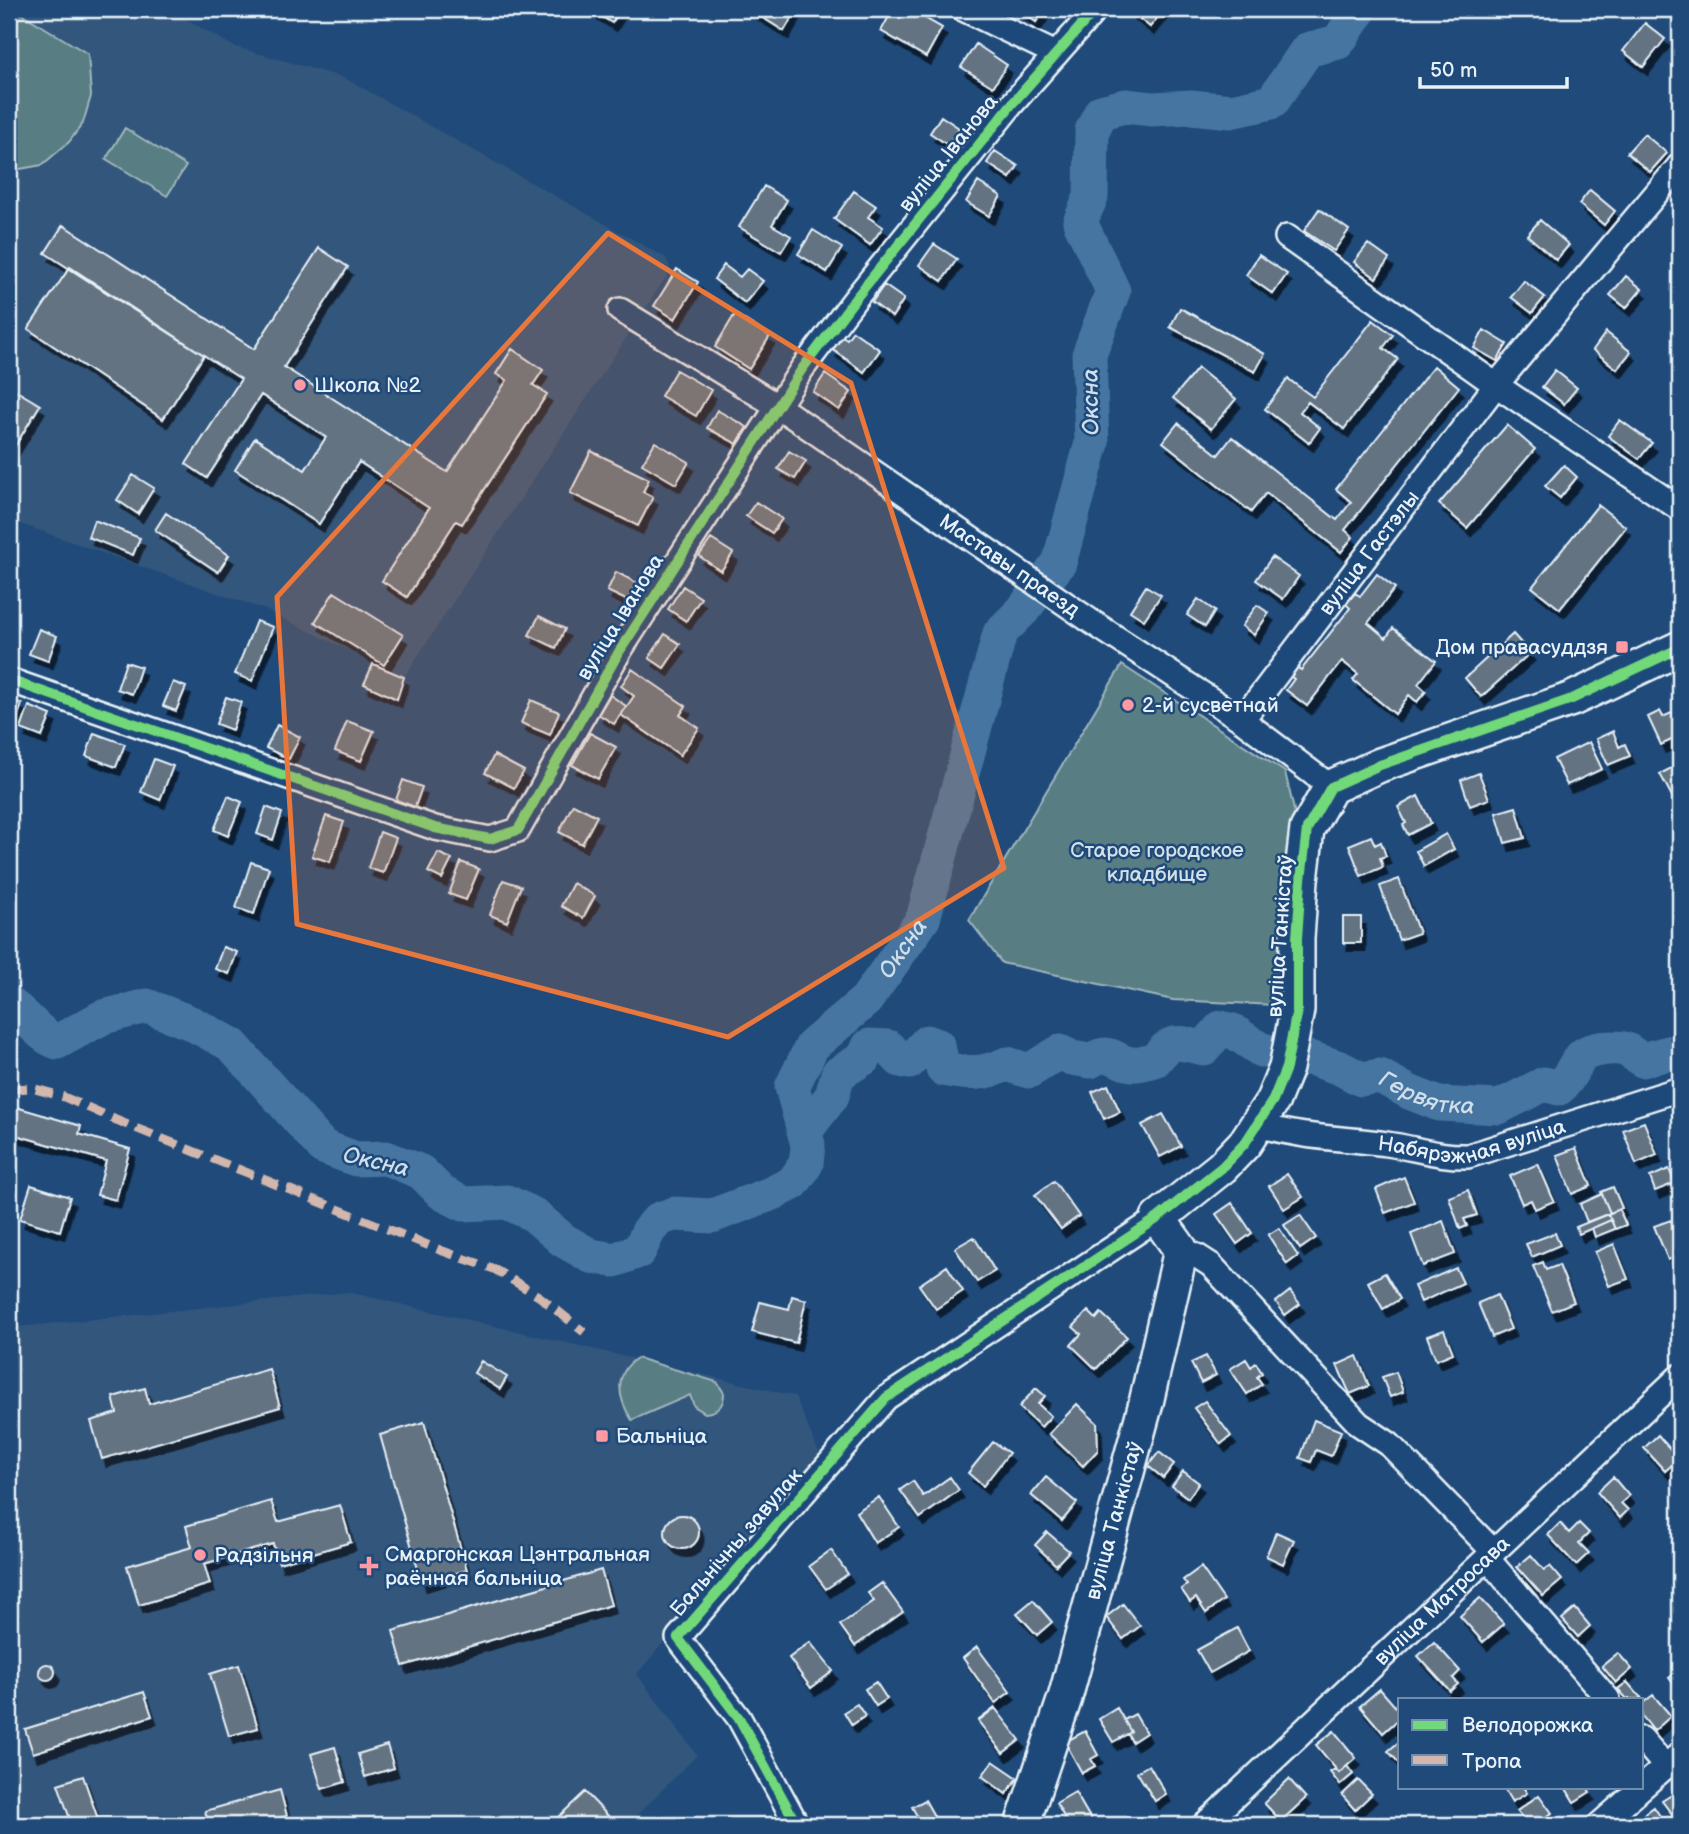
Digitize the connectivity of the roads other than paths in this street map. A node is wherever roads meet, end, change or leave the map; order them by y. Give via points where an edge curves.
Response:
1 (963, 9) edge
2 (1096, 9) edge
3 (1056, 54) junction
4 (1680, 165) edge
5 (1287, 237) dead end
6 (620, 310) dead end
7 (1496, 385) junction
8 (779, 407) junction
9 (1680, 509) edge
10 (1680, 648) edge
11 (9, 680) edge
12 (1242, 720) junction
13 (1331, 787) junction
14 (1680, 1089) edge
15 (1259, 1125) junction
16 (1158, 1217) junction
17 (1181, 1250) junction
18 (1680, 1376) edge
19 (886, 1398) joint
20 (1491, 1555) junction
21 (1607, 1698) edge
22 (1644, 1740) edge
23 (1673, 1761) edge
24 (1644, 1786) edge
25 (1641, 1788) edge
26 (797, 1825) edge
27 (1022, 1825) edge
28 (1204, 1825) edge
29 (1598, 1825) edge

1 - 3 street
2 - 3 street, вуліца Іванова
3 - 8 street, вуліца Іванова via 855,299
4 - 7 street, вуліца Гастэлы
5 - 7 street
6 - 8 street, Маставы праезд
7 - 9 street
7 - 12 street, вуліца Гастэлы
8 - 11 street, вуліца Іванова via 619,652 518,830 490,839 435,828
8 - 12 street, Маставы праезд
10 - 13 street via 1572,699 1380,765
12 - 13 street, Маставы праезд
13 - 15 street, вуліца Танкістаў via 1307,829 1298,926 1297,1010 1286,1068
14 - 15 street, Набярэжная вуліца via 1468,1156 1309,1137
15 - 16 street, вуліца Танкістаў via 1222,1167
16 - 17 street
16 - 19 street, вуліца Танкістаў
17 - 20 street via 1211,1265 1359,1424 1388,1444
17 - 27 street, вуліца Танкістаў via 1146,1403 1072,1672
18 - 20 street, вуліца Матросава
19 - 26 street, Бальнічны завулак via 678,1637 740,1718
20 - 21 street
20 - 28 street, вуліца Матросава
22 - 23 street
23 - 24 street
25 - 29 street

